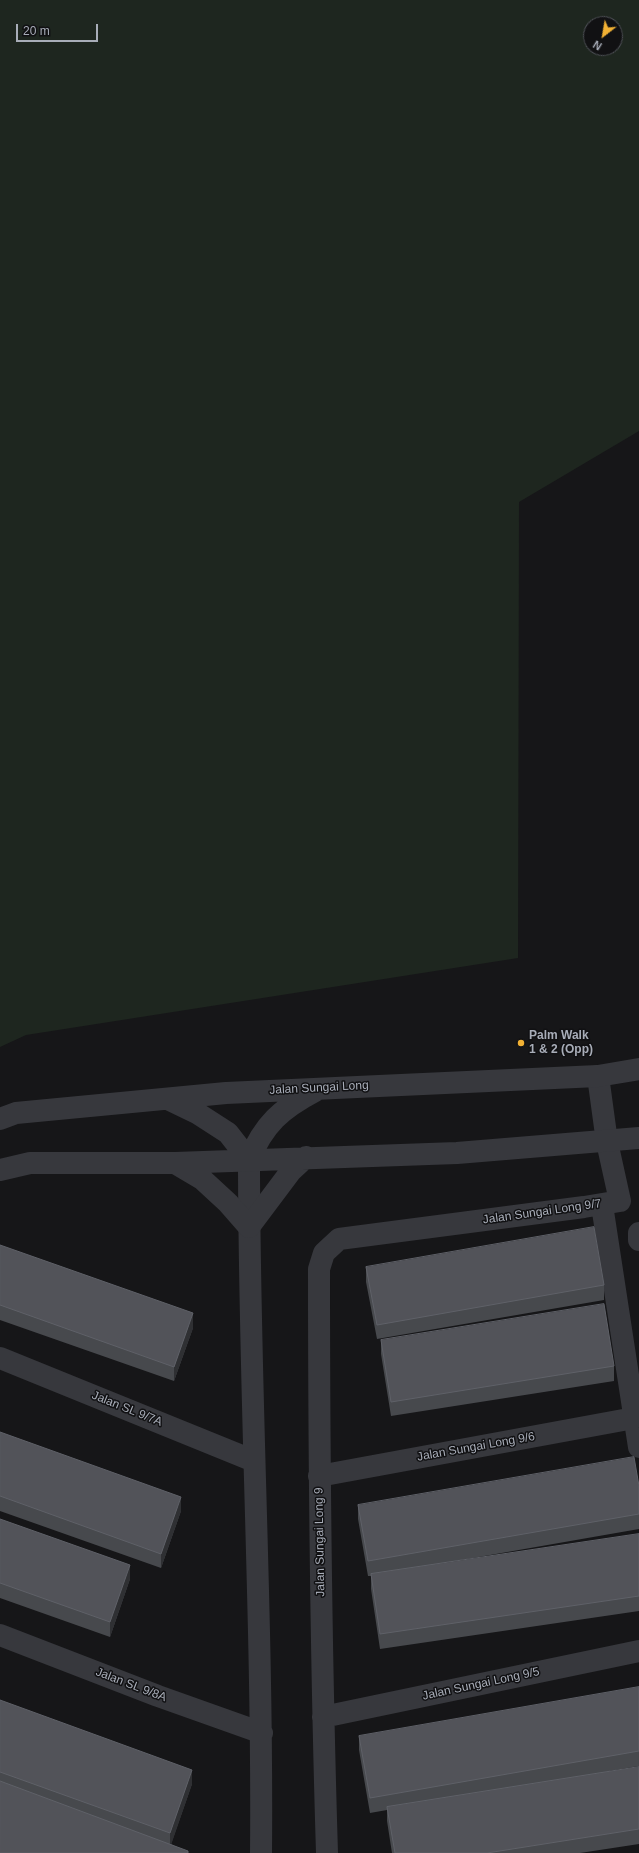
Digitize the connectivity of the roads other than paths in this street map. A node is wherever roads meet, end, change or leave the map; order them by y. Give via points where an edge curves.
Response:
1 (639, 1069) edge
2 (598, 1076) junction
3 (322, 1088) junction
4 (168, 1099) junction
5 (0, 1119) edge
6 (639, 1138) edge
7 (607, 1142) junction
8 (306, 1157) junction
9 (249, 1160) junction
10 (174, 1163) junction
11 (0, 1170) edge
12 (602, 1205) junction
13 (249, 1226) junction
14 (639, 1233) edge
15 (339, 1239) joint
16 (639, 1240) edge
17 (0, 1358) edge
18 (634, 1418) junction
19 (639, 1447) edge
20 (254, 1461) junction
21 (319, 1476) junction
22 (0, 1635) edge
23 (639, 1651) edge
24 (322, 1717) junction
25 (262, 1733) junction
26 (262, 1853) edge
27 (327, 1853) edge

1 - 2 street, Jalan Sungai Long
2 - 3 street, Jalan Sungai Long
2 - 7 street, Jalan Sungai Long 9/7
3 - 4 street, Jalan Sungai Long
3 - 9 street via 292,1103 273,1121 258,1139
4 - 5 street, Jalan Sungai Long via 16,1113
4 - 9 street via 197,1113 228,1133
6 - 7 street
7 - 8 street via 457,1153
7 - 12 street, Jalan Sungai Long 9/7 via 620,1201
8 - 9 street
8 - 13 street via 286,1177
9 - 10 street
9 - 13 street
10 - 11 street via 30,1163
10 - 13 street via 202,1180
12 - 15 street, Jalan Sungai Long 9/7
12 - 18 street
13 - 20 street
14 - 16 street
15 - 21 street, Jalan Sungai Long 9 via 324,1252 319,1269
17 - 20 street, Jalan SL 9/7A
18 - 19 street
18 - 21 street, Jalan Sungai Long 9/6
20 - 25 street
21 - 24 street, Jalan Sungai Long 9
22 - 25 street, Jalan SL 9/8A
23 - 24 street, Jalan Sungai Long 9/5
24 - 27 street, Jalan Sungai Long 9
25 - 26 street

